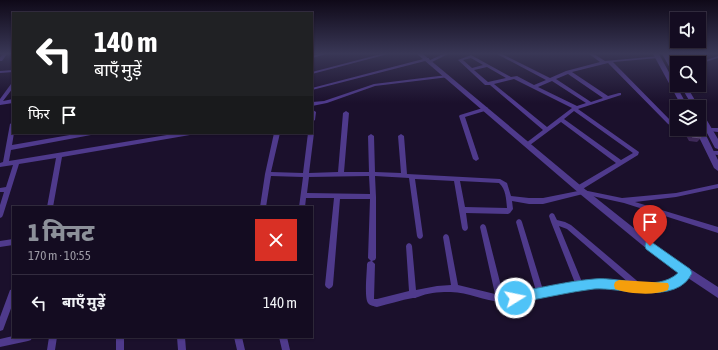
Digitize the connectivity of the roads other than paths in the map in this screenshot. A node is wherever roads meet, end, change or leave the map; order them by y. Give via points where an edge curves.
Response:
1 (381, 70) edge
2 (440, 70) edge
3 (471, 70) edge
4 (496, 70) edge
5 (533, 70) edge
6 (574, 70) edge
7 (615, 70) edge
8 (666, 70) edge
9 (12, 71) edge
10 (0, 72) edge
11 (568, 72) junction
12 (447, 76) junction
13 (510, 78) junction
14 (551, 79) junction
15 (492, 84) junction
16 (12, 86) edge
17 (534, 87) junction
18 (313, 89) edge
19 (619, 94) dead end
20 (606, 97) junction
21 (12, 100) edge
22 (681, 100) edge
23 (589, 103) junction
24 (313, 104) edge
25 (486, 108) junction
26 (575, 109) junction
27 (346, 113) dead end
28 (561, 119) junction
29 (670, 123) edge
30 (706, 123) edge
31 (547, 130) junction
32 (710, 130) junction
33 (718, 130) edge
34 (12, 132) edge
35 (81, 134) edge
36 (142, 134) edge
37 (181, 134) edge
38 (277, 134) edge
39 (311, 134) edge
40 (63, 136) edge
41 (162, 136) edge
42 (371, 136) dead end
43 (401, 136) dead end
44 (703, 136) edge
45 (141, 141) junction
46 (528, 144) junction
47 (718, 146) edge
48 (9, 148) junction
49 (714, 153) edge
50 (59, 155) junction
51 (476, 159) dead end
52 (17, 162) junction
53 (620, 163) junction
54 (3, 165) edge
55 (718, 168) edge
56 (268, 174) junction
57 (341, 174) junction
58 (372, 174) junction
59 (306, 175) junction
60 (404, 176) junction
61 (412, 177) junction
62 (457, 179) junction
63 (718, 186) edge
64 (9, 189) junction
65 (0, 190) edge
66 (581, 190) junction
67 (303, 195) junction
68 (337, 196) junction
69 (373, 198) junction
70 (509, 198) junction
71 (622, 201) junction
72 (50, 206) edge
73 (264, 206) edge
74 (302, 206) edge
75 (462, 210) junction
76 (1, 212) edge
77 (519, 222) dead end
78 (483, 227) dead end
79 (465, 228) dead end
80 (718, 230) edge
81 (420, 236) dead end
82 (446, 237) dead end
83 (12, 242) edge
84 (0, 244) edge
85 (409, 246) dead end
86 (689, 274) junction
87 (329, 285) dead end
88 (580, 286) junction
89 (455, 288) junction
90 (640, 288) junction
91 (540, 293) junction
92 (718, 293) edge
93 (413, 295) junction
94 (12, 296) edge
95 (500, 298) junction
96 (0, 327) edge
97 (23, 338) edge
98 (53, 338) edge
99 (120, 338) edge
100 (181, 338) edge
101 (238, 338) edge
102 (283, 338) edge
103 (0, 343) edge
104 (51, 350) edge
105 (120, 350) edge
106 (182, 350) edge
107 (241, 350) edge
108 (286, 350) edge

1 - 18 street
2 - 12 street
3 - 15 street via 486,84
4 - 13 street
5 - 14 street
6 - 11 street
7 - 29 street
8 - 22 street
9 - 10 street
11 - 14 street
11 - 20 street
12 - 24 street via 374,85
12 - 25 street
13 - 15 street
13 - 17 street via 515,77
14 - 17 street
14 - 23 street
15 - 31 street
16 - 21 street via 0,102
17 - 26 street
19 - 20 street
20 - 23 street
23 - 26 street
25 - 46 street
25 - 51 street via 462,116
26 - 28 street
26 - 53 street via 634,149 636,154
27 - 57 street
28 - 31 street
28 - 53 street
30 - 32 street
31 - 46 street
32 - 33 street
32 - 47 street
34 - 48 street
35 - 40 street
36 - 45 street
37 - 41 street
38 - 56 street
39 - 59 street
40 - 48 street
41 - 45 street
42 - 58 street
43 - 60 street
44 - 49 street
45 - 50 street
46 - 66 street
48 - 54 street
49 - 55 street
50 - 52 street
50 - 72 street
52 - 54 street
52 - 64 street
53 - 66 street
56 - 59 street
56 - 73 street
57 - 58 street
57 - 59 street
58 - 60 street
58 - 69 street
59 - 67 street
60 - 61 street
61 - 62 street
61 - 81 street
62 - 70 street via 503,182
62 - 75 street
63 - 71 street via 676,196
64 - 65 street
64 - 76 street
66 - 70 street via 543,201
66 - 71 street
66 - 86 street
67 - 68 street
67 - 74 street
68 - 69 street
68 - 87 street
69 - 93 street via 370,299 377,303
70 - 75 street via 508,211
71 - 80 street
75 - 79 street
77 - 91 street
78 - 95 street
82 - 89 street
83 - 84 street
85 - 93 street
86 - 90 street via 663,287
86 - 92 street
88 - 90 street via 595,284
88 - 90 street via 553,219 569,227
88 - 91 street
89 - 93 street
89 - 95 street
91 - 95 street
94 - 96 street
97 - 103 street
98 - 104 street
99 - 105 street
100 - 106 street
101 - 107 street
102 - 108 street

